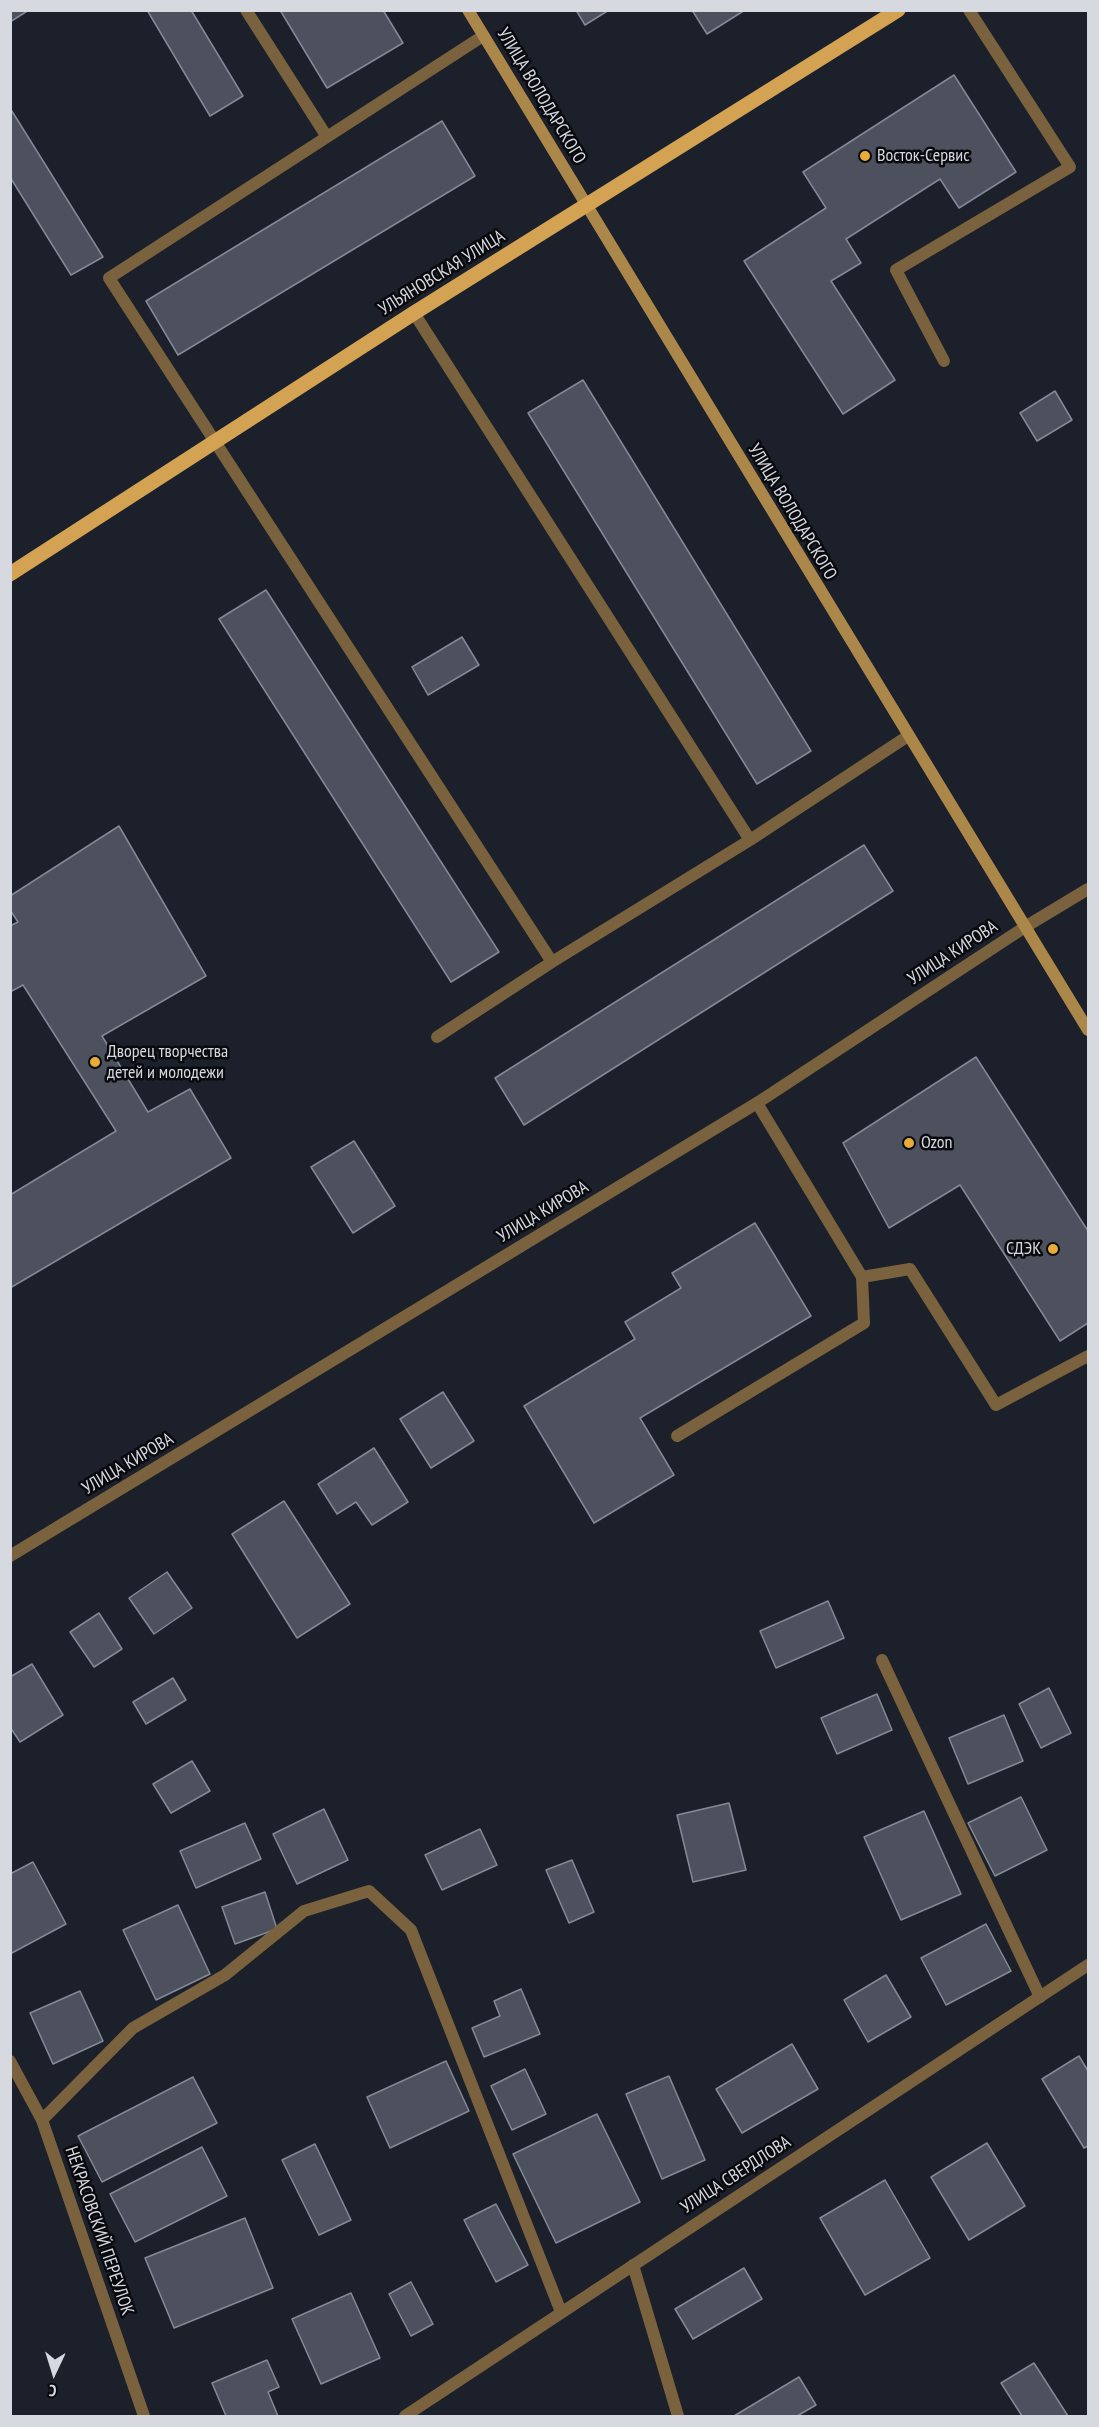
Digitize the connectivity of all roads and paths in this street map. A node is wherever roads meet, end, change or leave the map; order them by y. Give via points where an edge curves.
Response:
1 (246, 10) edge
2 (468, 10) edge
3 (898, 10) edge
4 (969, 10) edge
5 (483, 36) junction
6 (327, 137) junction
7 (586, 207) junction
8 (414, 313) junction
9 (944, 361) dead end
10 (215, 442) junction
11 (10, 574) edge
12 (908, 736) junction
13 (750, 840) junction
14 (1089, 889) edge
15 (1025, 927) junction
16 (552, 962) junction
17 (1089, 1030) edge
18 (437, 1037) dead end
19 (757, 1103) junction
20 (862, 1277) junction
21 (1089, 1356) edge
22 (677, 1436) dead end
23 (10, 1556) edge
24 (882, 1660) dead end
25 (1089, 1965) edge
26 (1040, 1997) junction
27 (10, 2061) edge
28 (42, 2120) junction
29 (633, 2265) junction
30 (561, 2313) junction
31 (144, 2416) edge
32 (405, 2416) edge
33 (678, 2416) edge

1 - 6 street
2 - 5 main road, УЛИЦА ВОЛОДАРСКОГО
3 - 7 main road, УЛЬЯНОВСКАЯ УЛИЦА
4 - 9 street via 1070,167 896,270
5 - 6 street
5 - 7 main road, УЛИЦА ВОЛОДАРСКОГО
6 - 10 street via 110,278
7 - 8 main road, УЛЬЯНОВСКАЯ УЛИЦА
7 - 12 main road, УЛИЦА ВОЛОДАРСКОГО
8 - 10 main road, УЛЬЯНОВСКАЯ УЛИЦА
8 - 13 street
10 - 11 main road, УЛЬЯНОВСКАЯ УЛИЦА
10 - 16 street
12 - 13 street
12 - 15 main road, УЛИЦА ВОЛОДАРСКОГО
13 - 16 street
14 - 15 street, УЛИЦА КИРОВА
15 - 17 main road, УЛИЦА ВОЛОДАРСКОГО
15 - 19 street, УЛИЦА КИРОВА
16 - 18 street
19 - 20 street
19 - 23 street, УЛИЦА КИРОВА
20 - 21 street via 910,1269 996,1405
20 - 22 street via 864,1323
24 - 26 street
25 - 26 street, УЛИЦА СВЕРДЛОВА
26 - 29 street, УЛИЦА СВЕРДЛОВА
27 - 28 street, НЕКРАСОВСКИЙ ПЕРЕУЛОК
28 - 30 street via 133,2028 225,1975 304,1911 369,1892 411,1930
28 - 31 street, НЕКРАСОВСКИЙ ПЕРЕУЛОК
29 - 30 street, УЛИЦА СВЕРДЛОВА
29 - 33 street
30 - 32 street, УЛИЦА СВЕРДЛОВА

